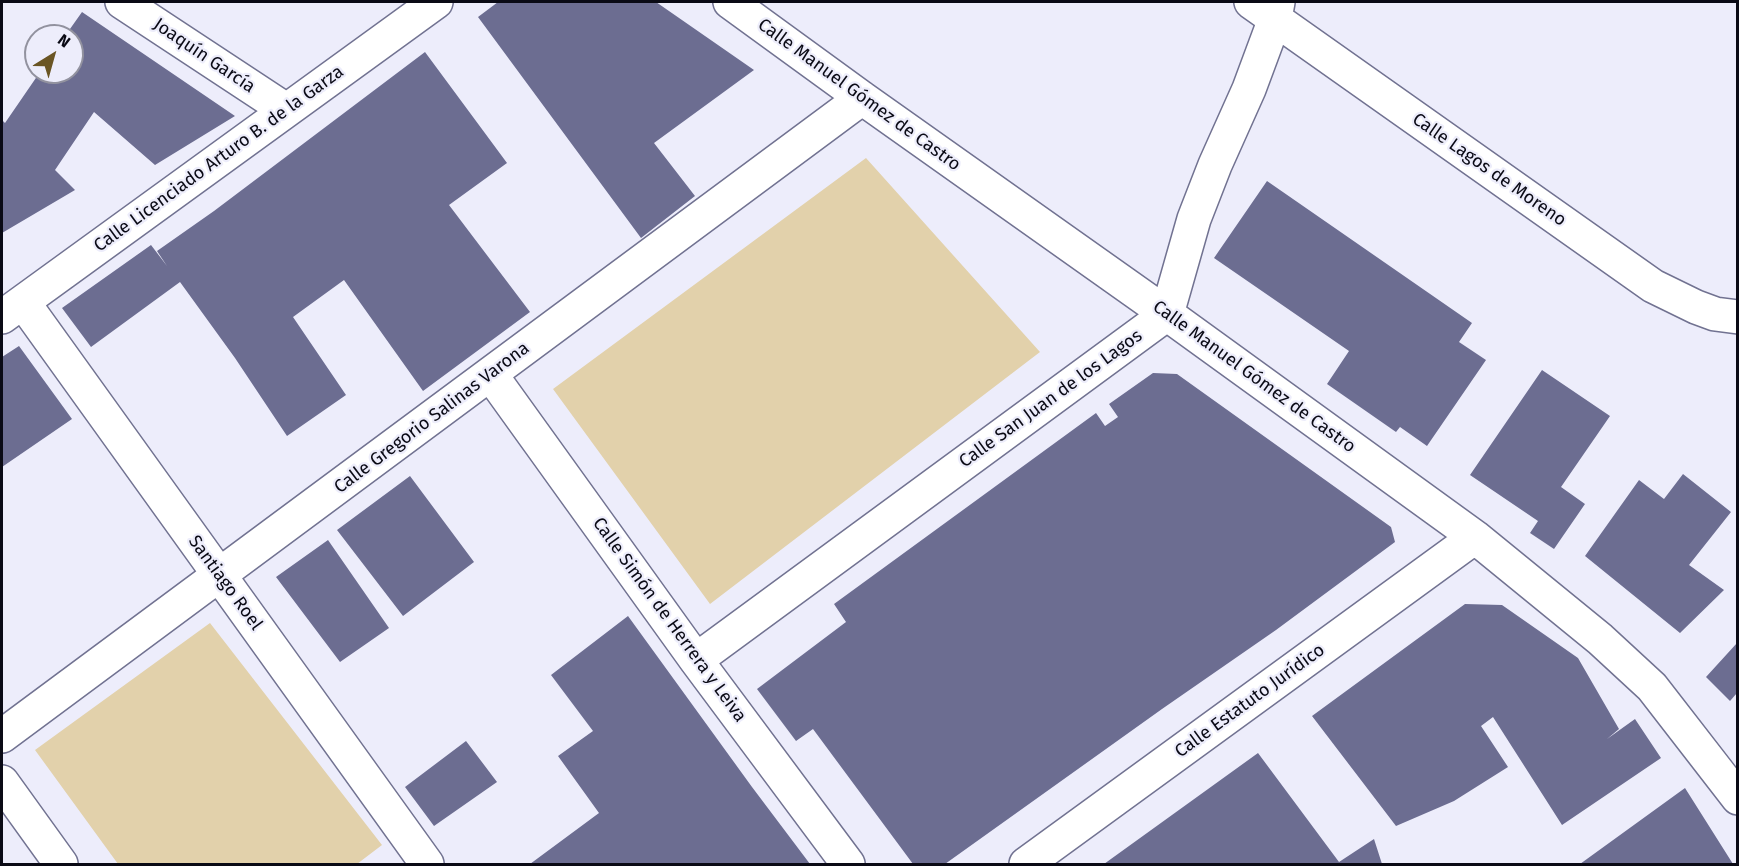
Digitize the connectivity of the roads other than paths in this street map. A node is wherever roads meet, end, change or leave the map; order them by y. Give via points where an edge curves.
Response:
1 (122, 2) edge
2 (436, 2) edge
3 (730, 2) edge
4 (1268, 7) edge
5 (862, 98) junction
6 (286, 110) junction
7 (12, 310) edge
8 (1167, 314) junction
9 (1737, 317) edge
10 (491, 375) junction
11 (1475, 537) junction
12 (220, 575) junction
13 (696, 660) junction
14 (2, 736) edge
15 (2, 782) edge
16 (1737, 798) edge
17 (62, 864) edge
18 (427, 864) edge
19 (848, 864) edge
20 (1026, 864) edge

1 - 6 street, Joaquín García
2 - 6 street, Calle Licenciado Arturo B. de la Garza
3 - 5 street, Calle Manuel Gómez de Castro
4 - 8 street via 1249,89 1194,219
4 - 9 street, Calle Lagos de Moreno via 1653,286 1696,307
5 - 8 street, Calle Manuel Gómez de Castro
5 - 10 street, Calle Gregorio Salinas Varona
6 - 7 street, Calle Licenciado Arturo B. de la Garza
7 - 12 street, Santiago Roel
8 - 11 street, Calle Manuel Gómez de Castro
8 - 13 street, Calle San Juan de los Lagos
10 - 12 street, Calle Gregorio Salinas Varona
10 - 13 street, Calle Simón de Herrera y Leiva
11 - 16 street, Calle Manuel Gómez de Castro via 1653,687
11 - 20 street, Calle Estatuto Jurídico
12 - 14 street, Calle Gregorio Salinas Varona
12 - 18 street, Santiago Roel
13 - 19 street, Calle Simón de Herrera y Leiva
15 - 17 street

